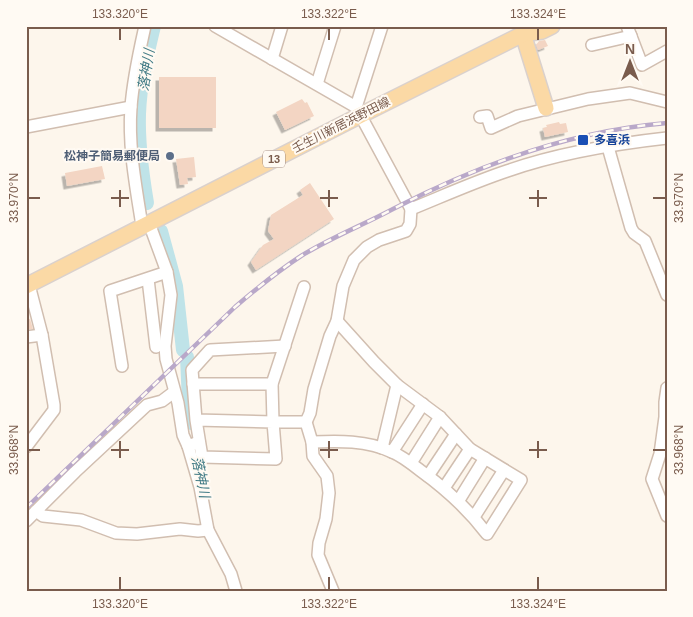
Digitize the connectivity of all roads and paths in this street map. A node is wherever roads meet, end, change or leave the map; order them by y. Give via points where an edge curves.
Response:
1 (145, 26) edge
2 (215, 26) edge
3 (282, 26) edge
4 (335, 26) edge
5 (382, 26) edge
6 (552, 26) edge
7 (525, 29) edge
8 (631, 29) edge
9 (235, 32) edge
10 (592, 45) dead end
11 (667, 51) edge
12 (272, 59) junction
13 (317, 84) junction
14 (667, 102) edge
15 (131, 107) junction
16 (546, 108) junction
17 (359, 111) junction
18 (480, 117) dead end
19 (26, 127) edge
20 (667, 138) edge
21 (608, 147) junction
22 (411, 209) junction
23 (146, 225) junction
24 (167, 272) junction
25 (148, 278) junction
26 (28, 286) edge
27 (304, 288) dead end
28 (667, 294) edge
29 (337, 321) junction
30 (42, 334) junction
31 (26, 337) edge
32 (285, 346) junction
33 (156, 347) dead end
34 (122, 366) dead end
35 (193, 384) junction
36 (272, 384) junction
37 (398, 385) junction
38 (667, 388) edge
39 (174, 392) junction
40 (423, 404) junction
41 (440, 417) junction
42 (196, 420) junction
43 (273, 422) junction
44 (306, 422) junction
45 (456, 434) junction
46 (312, 442) junction
47 (194, 444) junction
48 (26, 447) edge
49 (470, 449) junction
50 (387, 450) junction
51 (485, 458) junction
52 (410, 463) junction
53 (504, 470) junction
54 (428, 476) junction
55 (444, 488) junction
56 (459, 500) junction
57 (36, 511) junction
58 (667, 516) edge
59 (474, 517) junction
60 (26, 521) edge
61 (208, 530) junction
62 (236, 591) edge
63 (333, 591) edge

1 - 15 street
2 - 9 street
3 - 12 street
4 - 13 street
5 - 17 street
6 - 7 main road, 壬生川新居浜野田線 / 13 via 542,31
7 - 16 main road
7 - 17 main road, 壬生川新居浜野田線 / 13
8 - 10 street
8 - 11 street via 642,64
9 - 12 street
12 - 13 street
13 - 17 street
14 - 16 street via 630,93
15 - 19 street
15 - 23 street via 133,171
16 - 18 street via 491,128 486,116
17 - 22 street
17 - 23 main road, 壬生川新居浜野田線 / 13
20 - 21 street
21 - 22 street via 564,154 506,171
21 - 28 street via 631,228 648,246
22 - 29 street via 406,231 367,247 354,260 343,286
23 - 24 street
23 - 26 main road, 壬生川新居浜野田線 / 13
24 - 25 street
24 - 39 street via 171,295 165,346
25 - 33 street
25 - 34 street via 110,291
26 - 30 street
27 - 32 street
29 - 37 street
29 - 44 street
30 - 31 street
30 - 48 street via 54,410
32 - 35 street via 210,350 192,370
32 - 36 street
35 - 36 street
35 - 42 street
36 - 43 street
37 - 40 street
37 - 50 street
38 - 58 street via 660,454 652,480
39 - 47 street via 183,436
39 - 57 street via 147,405
40 - 41 street
40 - 50 street
41 - 45 street
41 - 52 street
42 - 43 street
42 - 47 street
43 - 44 street
43 - 47 street via 276,459 202,456
44 - 46 street
45 - 49 street
45 - 54 street
46 - 50 street via 341,441
46 - 63 street via 314,456 327,476 329,493 318,555
47 - 61 street
49 - 51 street
49 - 55 street
50 - 52 street
51 - 53 street
51 - 56 street
52 - 54 street
53 - 59 street
53 - 59 street via 521,480 488,534
54 - 55 street
55 - 56 street
56 - 59 street
57 - 60 street
57 - 61 street via 43,516 81,520 116,533
61 - 62 street via 231,574

